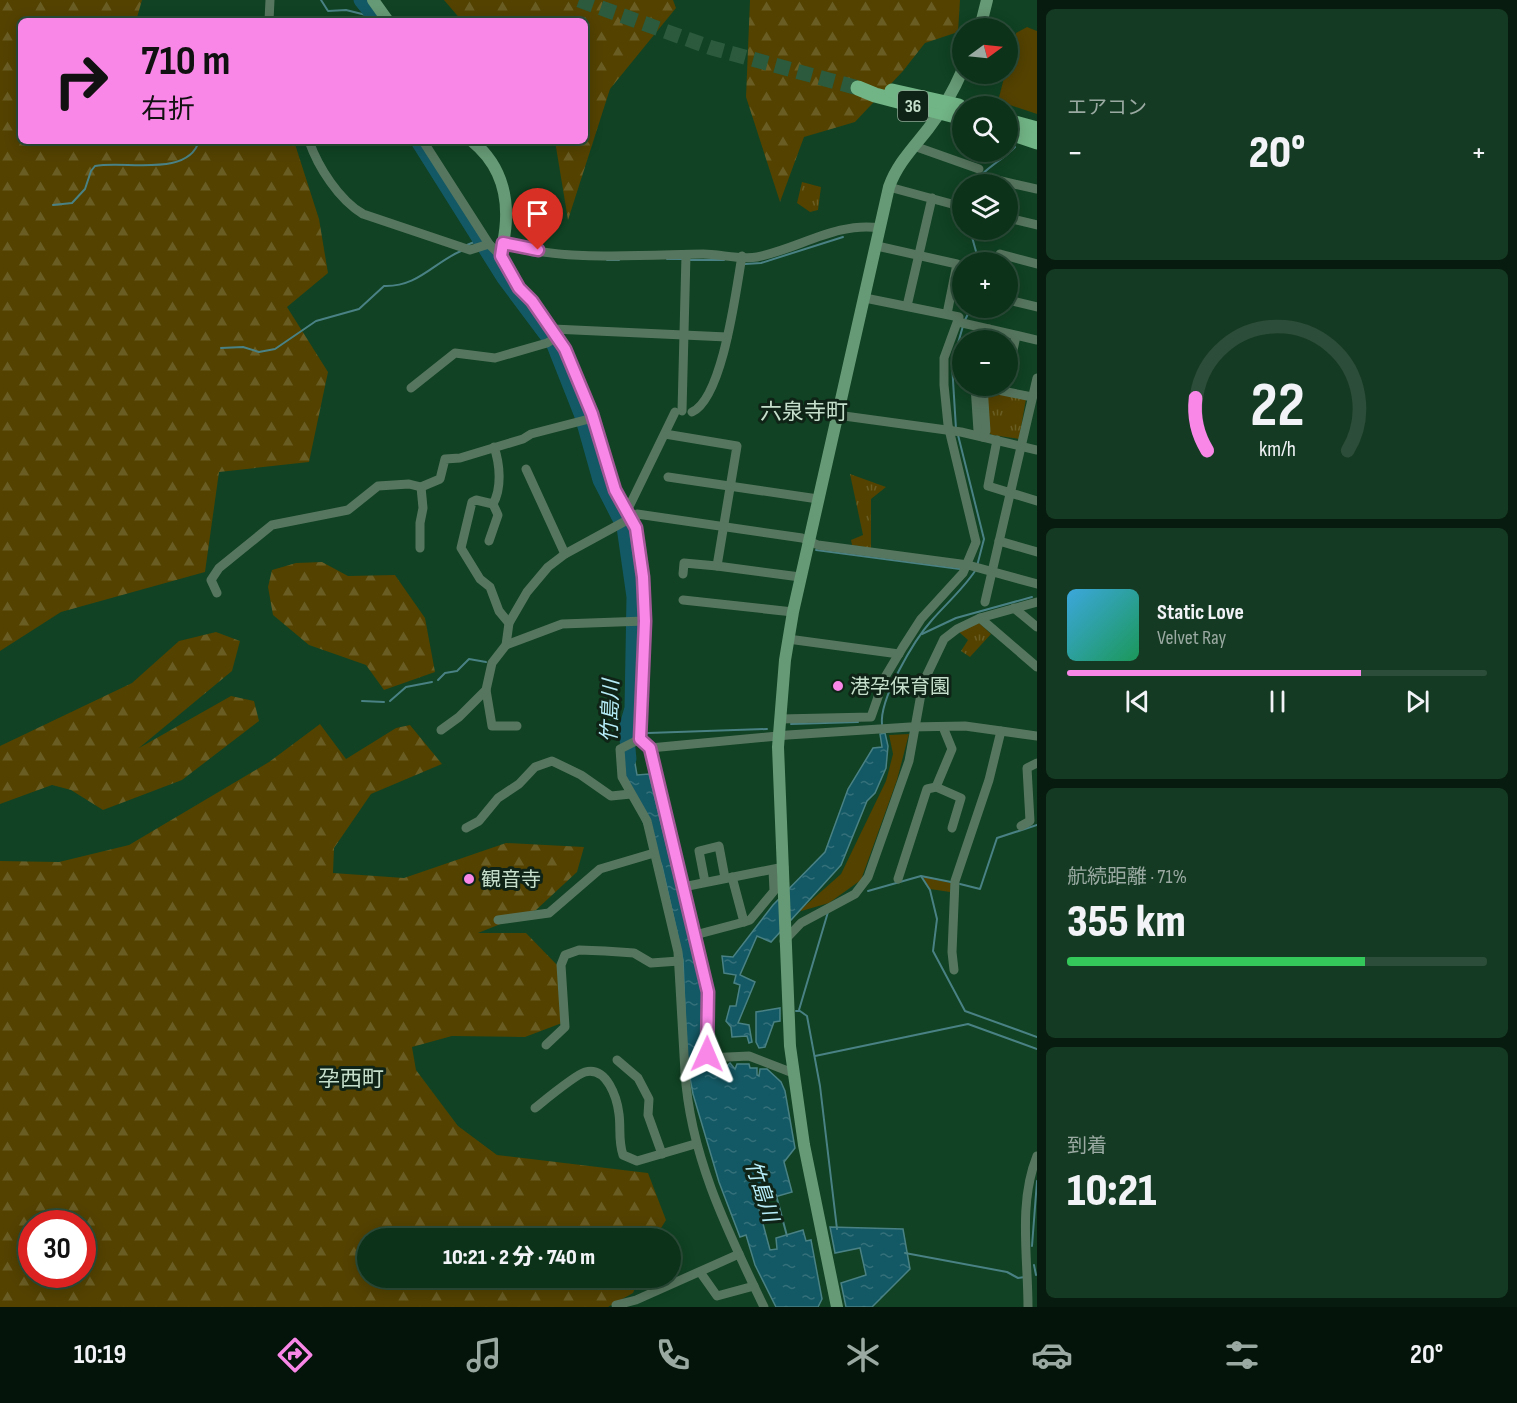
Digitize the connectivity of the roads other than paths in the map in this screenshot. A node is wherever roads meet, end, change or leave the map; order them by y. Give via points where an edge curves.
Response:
1 (270, 0) edge
2 (373, 0) edge
3 (987, 0) edge
4 (269, 18) edge
5 (386, 18) edge
6 (982, 18) edge
7 (955, 84) edge
8 (861, 89) tunnel mouth
9 (942, 107) junction
10 (952, 107) edge
11 (952, 112) edge
12 (1018, 123) edge
13 (1037, 129) edge
14 (1018, 135) edge
15 (1037, 142) edge
16 (311, 144) edge
17 (425, 144) edge
18 (475, 144) edge
19 (914, 146) junction
20 (979, 169) dead end
21 (1018, 185) edge
22 (889, 187) junction
23 (1037, 189) edge
24 (932, 198) junction
25 (952, 204) edge
26 (1018, 220) edge
27 (1037, 225) edge
28 (880, 228) junction
29 (503, 243) junction
30 (486, 246) junction
31 (877, 246) junction
32 (686, 255) junction
33 (501, 256) junction
34 (742, 256) junction
35 (918, 256) junction
36 (1018, 259) edge
37 (1037, 264) edge
38 (866, 298) junction
39 (1018, 302) edge
40 (907, 306) junction
41 (1037, 307) edge
42 (947, 314) junction
43 (962, 322) junction
44 (989, 329) joint
45 (993, 330) edge
46 (684, 335) junction
47 (1018, 336) edge
48 (553, 337) junction
49 (727, 337) junction
50 (1037, 340) edge
51 (1037, 378) edge
52 (411, 388) dead end
53 (1018, 395) edge
54 (982, 396) edge
55 (1033, 403) edge
56 (683, 412) junction
57 (837, 415) junction
58 (587, 420) junction
59 (954, 432) junction
60 (665, 434) junction
61 (982, 437) junction
62 (997, 440) junction
63 (1021, 445) junction
64 (494, 447) junction
65 (1037, 450) edge
66 (526, 469) dead end
67 (668, 477) dead end
68 (731, 485) junction
69 (421, 487) junction
70 (1010, 493) junction
71 (818, 499) junction
72 (1037, 501) edge
73 (493, 504) junction
74 (625, 518) junction
75 (725, 526) junction
76 (489, 541) dead end
77 (809, 541) junction
78 (999, 541) junction
79 (420, 548) dead end
80 (1037, 552) edge
81 (565, 554) junction
82 (717, 566) junction
83 (973, 567) junction
84 (993, 571) junction
85 (683, 574) dead end
86 (800, 577) junction
87 (1037, 585) edge
88 (217, 592) dead end
89 (1037, 599) edge
90 (683, 600) dead end
91 (985, 602) dead end
92 (1014, 608) junction
93 (793, 612) junction
94 (980, 618) junction
95 (642, 621) junction
96 (509, 623) junction
97 (1037, 627) edge
98 (788, 639) junction
99 (506, 645) junction
100 (899, 654) junction
101 (1037, 667) edge
102 (486, 690) junction
103 (780, 719) junction
104 (517, 726) dead end
105 (944, 727) junction
106 (913, 728) junction
107 (441, 730) dead end
108 (1001, 731) junction
109 (1037, 736) edge
110 (779, 737) junction
111 (636, 740) junction
112 (650, 748) junction
113 (1037, 763) edge
114 (936, 787) junction
115 (631, 794) junction
116 (1021, 826) dead end
117 (466, 828) dead end
118 (952, 828) dead end
119 (654, 853) junction
120 (779, 869) junction
121 (729, 877) junction
122 (897, 879) dead end
123 (705, 882) junction
124 (683, 887) junction
125 (498, 920) dead end
126 (744, 922) junction
127 (695, 935) junction
128 (784, 938) junction
129 (678, 961) junction
130 (954, 970) dead end
131 (546, 1045) dead end
132 (706, 1058) junction
133 (617, 1060) dead end
134 (686, 1072) junction
135 (793, 1073) junction
136 (535, 1108) dead end
137 (695, 1144) junction
138 (662, 1154) junction
139 (1037, 1156) edge
140 (739, 1254) junction
141 (700, 1272) junction
142 (754, 1286) junction
143 (616, 1305) dead end
144 (764, 1307) edge
145 (837, 1307) edge
146 (1028, 1307) edge

1 - 4 street
2 - 5 street
3 - 6 street
7 - 9 street
8 - 9 main road, 36
9 - 10 main road, 36
9 - 11 main road, 36
9 - 19 street
12 - 13 main road
14 - 15 main road
16 - 30 street via 328,177 357,210 464,248
17 - 30 street
18 - 29 street via 500,177 506,197
19 - 20 street
19 - 22 street via 899,164
21 - 23 street
22 - 24 street
22 - 28 street
24 - 25 street
24 - 35 street
26 - 27 street
28 - 31 street
28 - 34 street via 856,226 768,254
29 - 32 street via 573,255
29 - 33 street
30 - 33 street
31 - 35 street
31 - 38 street
32 - 34 street
32 - 46 street
33 - 48 street
34 - 49 street
35 - 40 street
35 - 42 street via 957,264
36 - 37 street
38 - 40 street
38 - 57 street
39 - 41 street
40 - 42 street
42 - 43 street
43 - 44 street
43 - 59 street via 944,358
44 - 45 street
46 - 48 street
46 - 49 street
46 - 56 street
47 - 50 street
48 - 52 street via 491,358 455,353
48 - 58 street
49 - 56 street via 723,360 707,397 699,409
51 - 55 street
53 - 55 street
54 - 61 street via 986,431
55 - 63 street
56 - 60 street
57 - 59 street
57 - 71 street
58 - 64 street
58 - 74 street
59 - 61 street
59 - 83 street via 976,540
60 - 68 street via 737,446
60 - 74 street
61 - 62 street
62 - 63 street
62 - 70 street via 988,486
63 - 65 street
63 - 70 street
64 - 69 street via 445,459 440,479
64 - 73 street via 499,468
66 - 81 street
67 - 68 street
68 - 71 street
68 - 75 street
69 - 79 street
69 - 88 street via 378,486 348,510 268,527 216,570 211,580
70 - 72 street
70 - 78 street
71 - 77 street
73 - 76 street via 498,515
73 - 96 street via 472,502 460,548 480,579 490,587 499,611
74 - 75 street via 637,514
74 - 81 street
74 - 95 street via 638,536
75 - 77 street
75 - 82 street
77 - 83 street
77 - 86 street
78 - 80 street
78 - 84 street
81 - 96 street via 527,592
82 - 85 street via 684,563
82 - 86 street
83 - 84 street
83 - 100 street via 918,623
84 - 87 street
84 - 91 street
86 - 93 street
89 - 92 street
90 - 93 street
92 - 94 street
92 - 97 street
93 - 98 street
94 - 101 street
94 - 106 street via 950,634 936,652 920,693
95 - 99 street via 562,624
95 - 111 street
96 - 99 street
98 - 100 street
98 - 103 street
99 - 102 street via 492,663
100 - 103 street via 885,677 871,717
102 - 104 street via 492,726
102 - 107 street
103 - 110 street
105 - 106 street
105 - 108 street
105 - 114 street via 952,749
106 - 110 street
106 - 128 street via 909,761 863,887 801,923
108 - 109 street
108 - 130 street via 955,881
110 - 112 street
110 - 120 street
111 - 112 street
111 - 115 street via 620,748 622,777
112 - 124 street
113 - 116 street via 1027,768 1030,821
114 - 118 street via 961,798
114 - 122 street via 927,789
115 - 117 street via 611,796 552,761 535,767 498,798 479,821
115 - 119 street via 647,821
119 - 125 street via 600,869 549,913
119 - 129 street
120 - 121 street
120 - 126 street via 774,891
120 - 128 street via 785,885
121 - 123 street
121 - 123 street via 719,846 699,851
121 - 126 street
123 - 124 street
124 - 127 street
126 - 127 street
127 - 132 street via 708,996
128 - 135 street
129 - 131 street via 651,963 634,953 605,951 579,950 565,955 561,965 565,1027
129 - 134 street
132 - 134 street
132 - 135 street via 749,1056
133 - 138 street via 638,1078 649,1099 648,1115
134 - 137 street
135 - 145 street
136 - 138 street via 584,1072 598,1072 617,1100 621,1126 618,1140 623,1155 637,1161
137 - 138 street
137 - 140 street
139 - 146 street via 1028,1187 1025,1221
140 - 141 street
140 - 142 street
141 - 142 street via 717,1296
141 - 143 street
142 - 144 street

